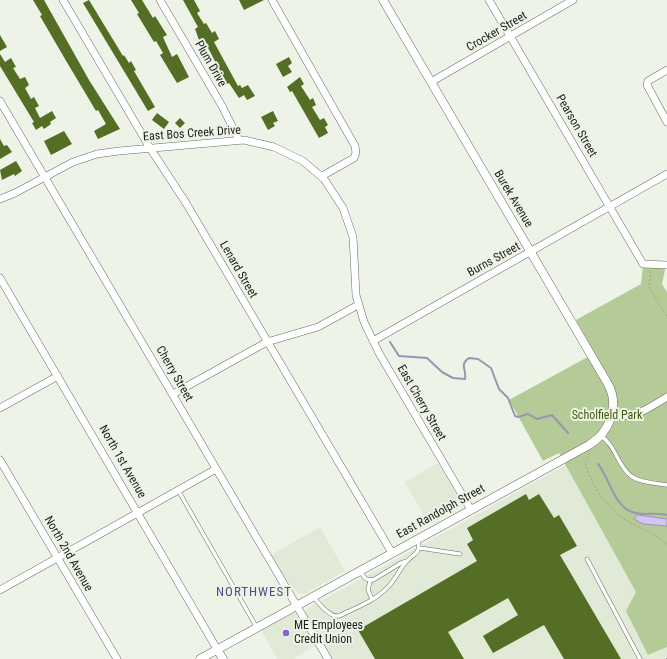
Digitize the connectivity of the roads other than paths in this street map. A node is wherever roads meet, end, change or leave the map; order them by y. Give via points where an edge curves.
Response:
1 (62, 0) edge
2 (160, 0) edge
3 (272, 0) edge
4 (383, 0) edge
5 (489, 0) edge
6 (573, 0) edge
7 (510, 36) junction
8 (667, 70) edge
9 (431, 82) junction
10 (0, 101) edge
11 (667, 122) edge
12 (239, 140) junction
13 (150, 148) junction
14 (667, 174) edge
15 (322, 176) junction
16 (45, 177) junction
17 (0, 199) edge
18 (610, 207) junction
19 (531, 252) junction
20 (667, 265) edge
21 (0, 278) edge
22 (358, 305) junction
23 (373, 341) junction
24 (267, 342) junction
25 (58, 376) junction
26 (173, 394) junction
27 (667, 397) edge
28 (0, 408) edge
29 (612, 414) junction
30 (601, 436) junction
31 (0, 460) edge
32 (216, 469) junction
33 (667, 485) edge
34 (178, 490) junction
35 (470, 510) junction
36 (137, 513) junction
37 (417, 539) junction
38 (420, 548) junction
39 (392, 553) junction
40 (460, 554) dead end
41 (58, 557) junction
42 (587, 560) dead end
43 (407, 562) junction
44 (360, 572) junction
45 (370, 581) junction
46 (0, 590) edge
47 (313, 597) junction
48 (372, 599) junction
49 (297, 606) junction
50 (257, 628) junction
51 (217, 649) junction
52 (117, 659) edge
53 (200, 659) edge
54 (223, 659) edge
55 (328, 659) edge
56 (640, 659) edge

1 - 13 street, Lenard Street
2 - 12 street, Plum Drive
3 - 15 street via 355,146 356,153 352,160
4 - 9 street, Burek Avenue
5 - 7 street, Pearson Street
6 - 7 street, Crocker Street
7 - 9 street, Crocker Street
7 - 18 street, Pearson Street
8 - 11 street via 648,81 647,85
9 - 19 street, Burek Avenue
10 - 16 street, Cherry Street
12 - 13 street, East Bos Creek Drive
12 - 15 street, East Bos Creek Drive via 261,143 287,152 304,161
13 - 16 street, East Bos Creek Drive via 91,156 73,162
13 - 24 street, Lenard Street via 186,203
14 - 18 street, Burns Street
15 - 22 street, East Bos Creek Drive via 341,202 352,232
16 - 17 street, East Bos Creek Drive
16 - 26 street, Cherry Street
18 - 19 street, Burns Street
18 - 20 street, Pearson Street via 643,264
19 - 23 street, Burns Street
19 - 29 street, Burek Avenue via 610,388 613,400
21 - 25 street, North 1st Avenue
22 - 23 street, East Cherry Street
22 - 24 street via 314,328
23 - 35 street, East Cherry Street
24 - 26 street
24 - 39 street, Lenard Street
25 - 28 street
25 - 36 street, North 1st Avenue
26 - 32 street, Cherry Street
27 - 29 street via 633,416
29 - 30 street, East Randolph Street via 608,427
30 - 33 lane via 631,476 645,482
30 - 35 street, East Randolph Street
31 - 41 street, North 2nd Avenue
32 - 34 street
32 - 49 street, Cherry Street
34 - 36 street
34 - 50 lane
35 - 37 street, East Randolph Street
36 - 41 street
36 - 51 street, North 1st Avenue
37 - 38 lane
37 - 39 street, East Randolph Street
38 - 40 lane
38 - 43 lane
39 - 44 street, East Randolph Street
41 - 46 street
41 - 52 street, North 2nd Avenue
42 - 56 lane
43 - 45 lane
43 - 48 lane via 388,587
44 - 45 lane
44 - 47 street, East Randolph Street
45 - 48 lane via 368,590
47 - 48 lane via 328,612 336,616
47 - 49 street, East Randolph Street
49 - 50 street, East Randolph Street
49 - 55 street, Cherry Street
50 - 51 street, East Randolph Street
51 - 53 street, East Randolph Street
51 - 54 street, North 1st Avenue

